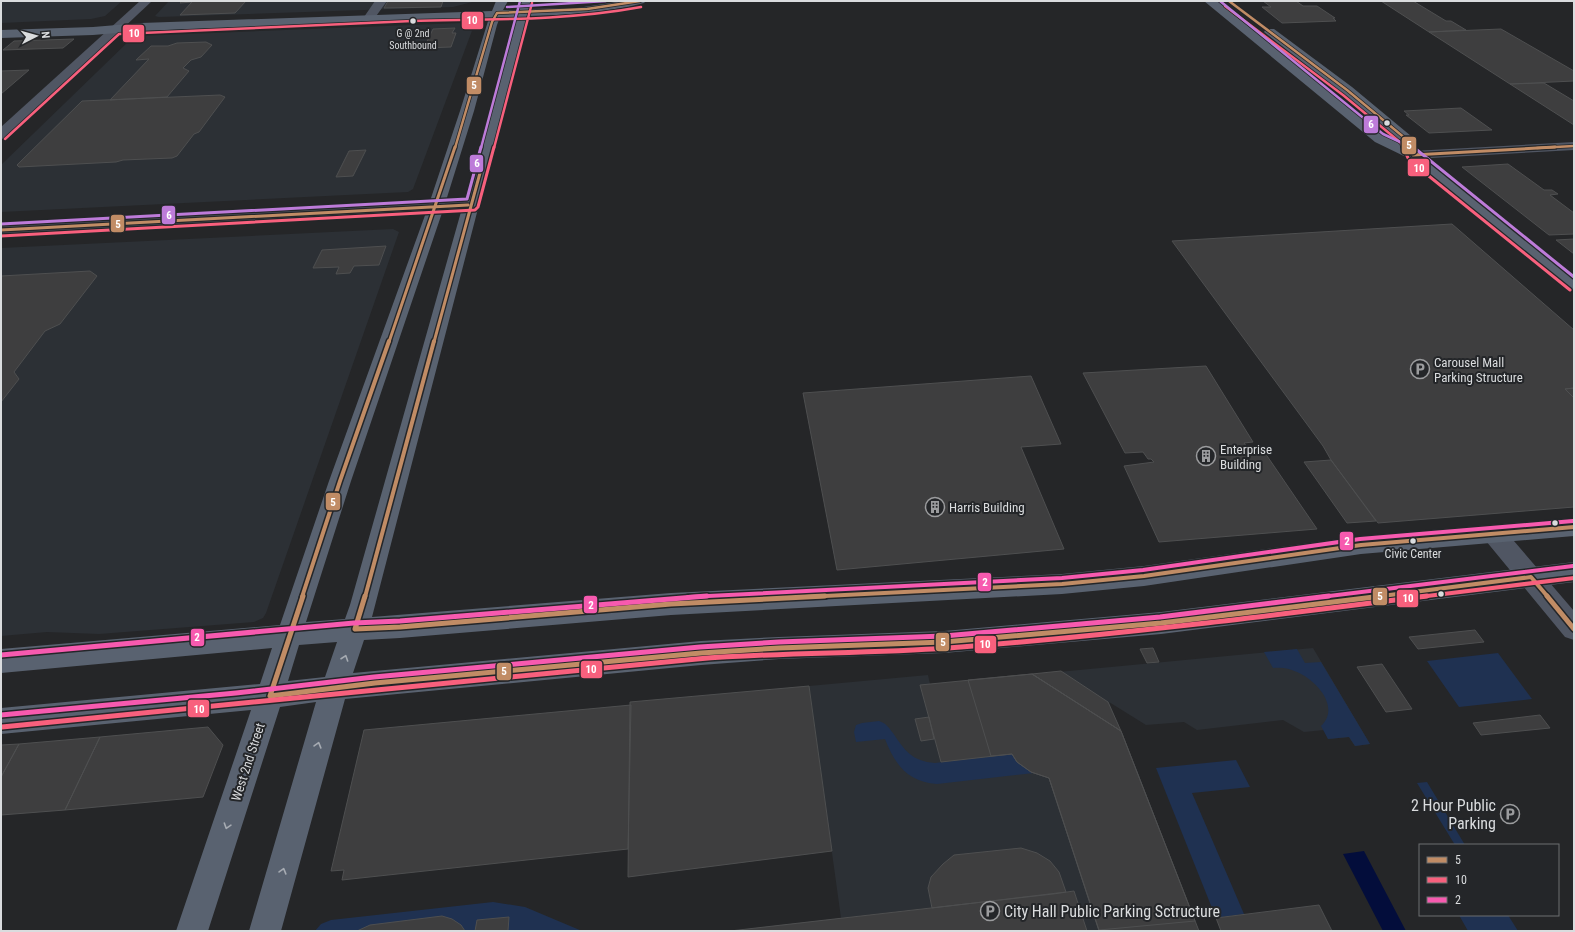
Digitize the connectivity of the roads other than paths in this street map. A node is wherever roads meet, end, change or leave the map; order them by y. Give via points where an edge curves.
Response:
1 (146, 1) edge
2 (381, 1) edge
3 (640, 1) edge
4 (1210, 1) edge
5 (1229, 1) edge
6 (524, 6) edge
7 (500, 7) edge
8 (370, 17) junction
9 (117, 28) junction
10 (1, 29) edge
11 (1, 34) edge
12 (1, 135) edge
13 (1574, 146) edge
14 (1413, 155) junction
15 (472, 205) junction
16 (436, 207) junction
17 (1, 230) edge
18 (1574, 285) edge
19 (1574, 526) edge
20 (1494, 534) junction
21 (1574, 572) edge
22 (1531, 577) junction
23 (355, 629) junction
24 (1574, 629) edge
25 (289, 635) junction
26 (1, 661) edge
27 (334, 688) junction
28 (270, 696) junction
29 (1, 721) edge
30 (192, 931) edge
31 (265, 931) edge

1 - 9 street
2 - 8 street
3 - 6 main road via 577,11
4 - 14 main road via 1380,139
5 - 14 main road via 1406,139
6 - 7 main road
6 - 15 main road
7 - 8 main road
7 - 16 main road, West 2nd Street via 491,25
8 - 9 main road
9 - 10 main road via 99,25
9 - 11 main road
9 - 12 street
13 - 14 street
14 - 18 main road
15 - 16 street
15 - 23 main road via 366,597
16 - 17 street
16 - 25 main road, West 2nd Street
19 - 20 main road
20 - 22 street
20 - 23 main road via 1353,545 1144,576 1062,584 671,604
21 - 22 main road
22 - 24 street
22 - 27 main road via 1219,617 944,642 701,653
23 - 25 main road
27 -> 23 main road
25 - 26 main road
25 - 28 main road, West 2nd Street
27 - 28 main road
31 -> 27 main road
28 - 29 main road
28 -> 30 main road, West 2nd Street

